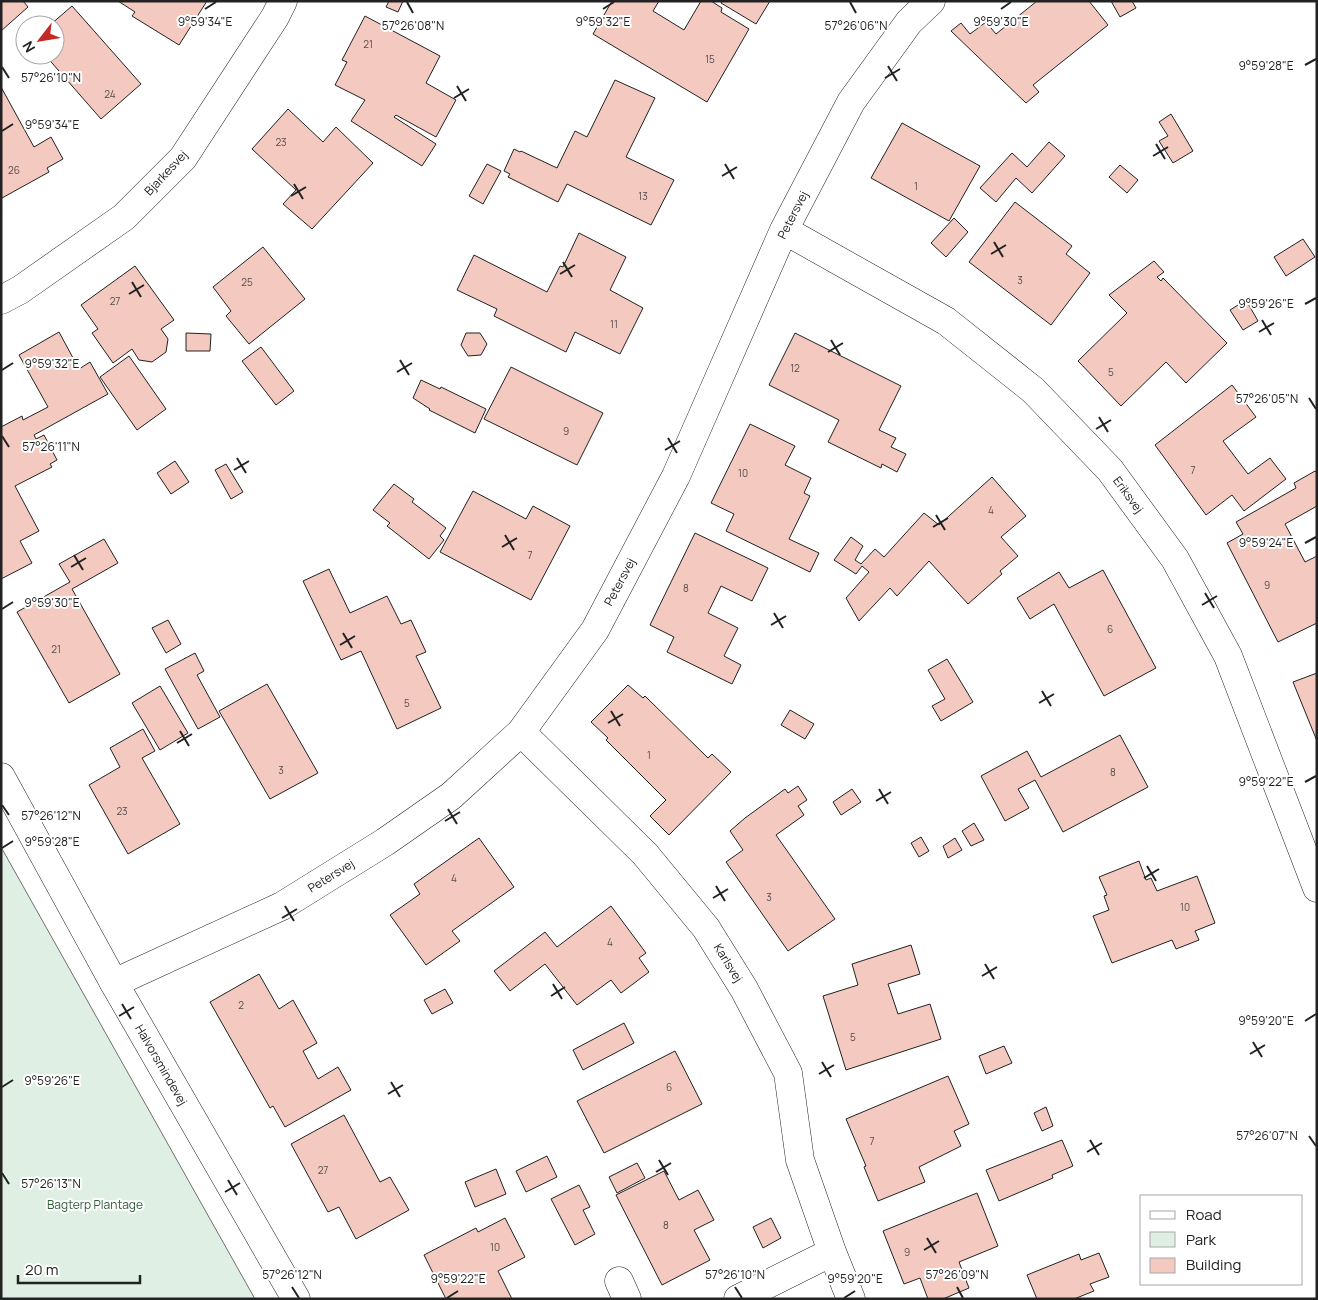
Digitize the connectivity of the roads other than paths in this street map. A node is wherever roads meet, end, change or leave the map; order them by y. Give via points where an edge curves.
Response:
1 (283, 1) edge
2 (932, 1) edge
3 (784, 230) junction
4 (1, 300) edge
5 (521, 732) junction
6 (1, 777) edge
7 (1317, 888) edge
8 (114, 983) junction
9 (832, 1252) junction
10 (296, 1299) edge
11 (738, 1299) edge
12 (851, 1299) edge

1 - 4 street, Bjarkesvej via 276,17 183,158 124,217
2 - 3 street, Petersvej via 909,22 852,102
3 - 5 street, Petersvej via 676,476 595,630
3 - 7 street, Eriksvej via 946,321 1033,390 1110,470 1175,559 1228,656
5 - 8 street, Petersvej via 451,796 282,906
5 - 9 street, Karlsvej via 645,854 706,928 737,978 788,1073 800,1160
6 - 8 street, Halvorsmindevej
8 - 10 street, Halvorsmindevej
9 - 11 street
9 - 12 street, Karlsvej

